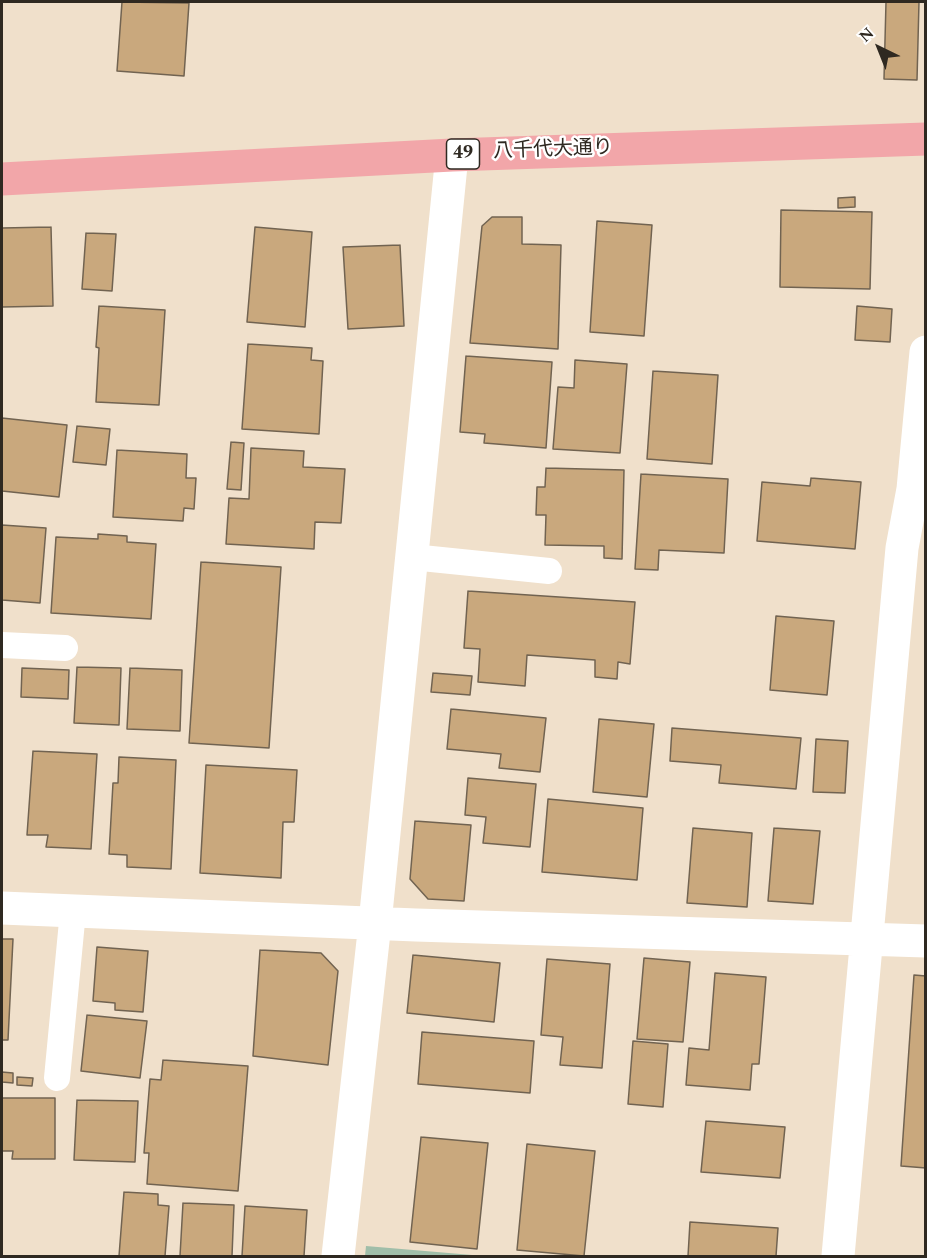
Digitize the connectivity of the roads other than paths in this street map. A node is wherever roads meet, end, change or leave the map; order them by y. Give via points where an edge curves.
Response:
1 (926, 139) edge
2 (452, 154) junction
3 (2, 179) edge
4 (926, 352) edge
5 (914, 548) edge
6 (412, 557) junction
7 (549, 571) dead end
8 (2, 645) edge
9 (65, 648) dead end
10 (2, 908) edge
11 (73, 911) junction
12 (375, 923) junction
13 (867, 939) junction
14 (926, 941) edge
15 (57, 1078) dead end
16 (338, 1257) edge
17 (838, 1257) edge

1 - 2 main road, 八千代大通り / 49
2 - 3 main road, 八千代大通り / 49
2 - 6 street
4 - 5 street via 913,489
5 - 13 street
6 - 7 lane
6 - 12 street
8 - 9 lane
10 - 11 street
11 - 12 street
11 - 15 lane
12 - 13 street
12 - 16 street
13 - 14 street
13 - 17 street

